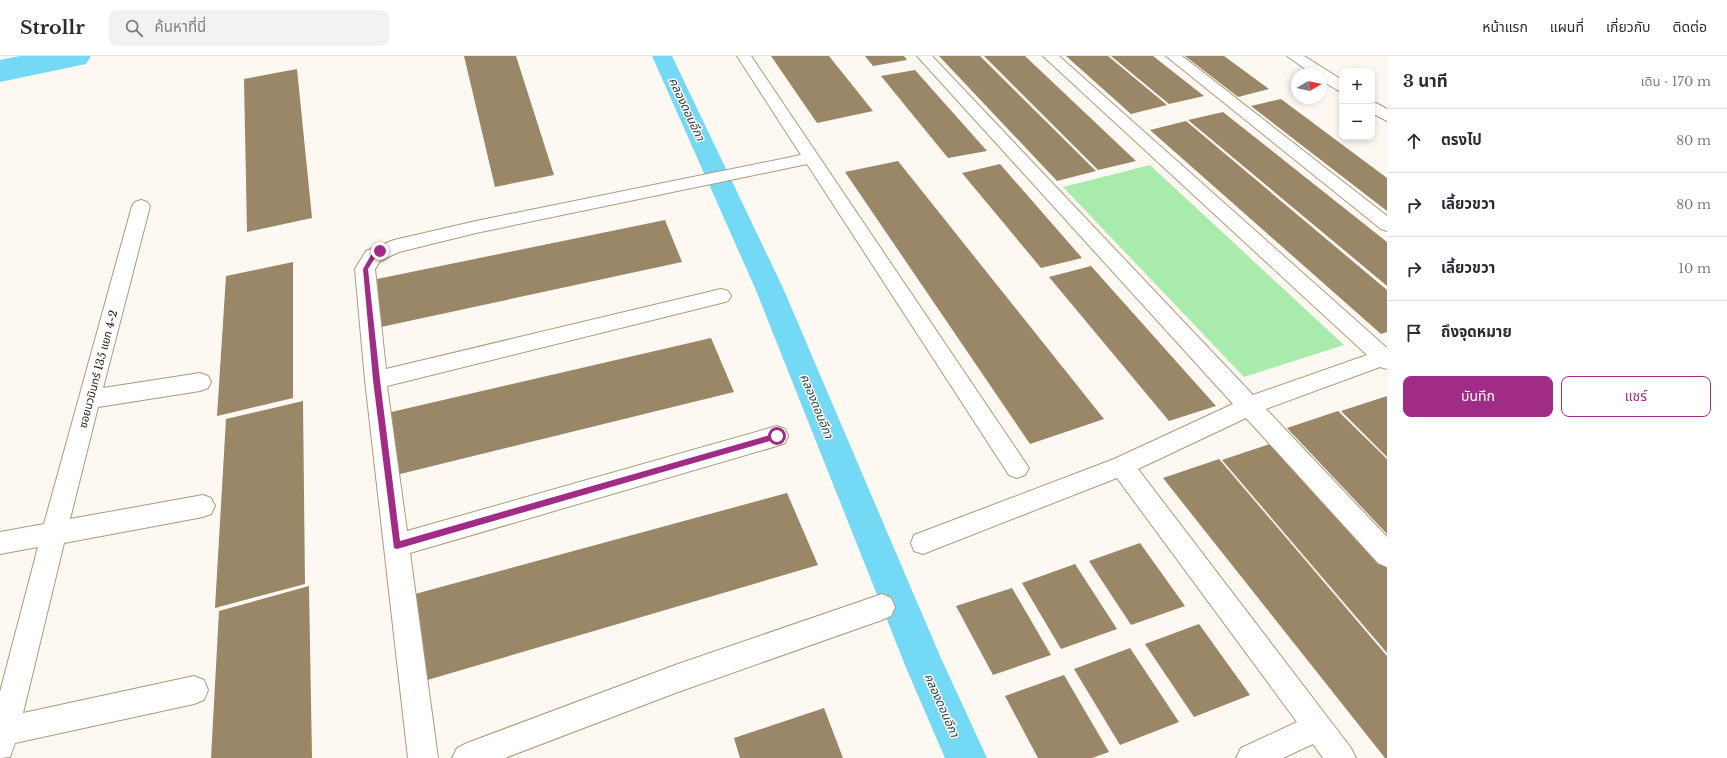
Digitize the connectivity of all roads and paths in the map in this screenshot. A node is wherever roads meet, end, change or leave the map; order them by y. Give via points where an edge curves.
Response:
1 (744, 56) edge
2 (924, 56) edge
3 (1050, 56) edge
4 (1172, 56) edge
5 (1294, 56) edge
6 (1339, 85) edge
7 (1375, 108) edge
8 (1387, 116) edge
9 (811, 158) junction
10 (141, 206) dead end
11 (1387, 225) edge
12 (722, 296) dead end
13 (1386, 358) edge
14 (376, 380) junction
15 (200, 382) dead end
16 (90, 399) junction
17 (1249, 406) junction
18 (777, 436) dead end
19 (1122, 466) junction
20 (1017, 468) dead end
21 (204, 506) dead end
22 (54, 532) junction
23 (0, 543) edge
24 (923, 543) dead end
25 (397, 545) junction
26 (1387, 555) edge
27 (882, 607) dead end
28 (194, 690) dead end
29 (1318, 728) junction
30 (2, 739) edge
31 (423, 758) edge
32 (468, 758) edge
33 (1251, 758) edge
34 (1341, 758) edge

1 - 9 street
2 - 17 street
3 - 13 street
4 - 11 street
5 - 6 street
7 - 8 street
9 - 14 street via 476,227 380,251 373,256 365,269
9 - 20 street
10 - 16 street, ซอยนวมินทร์ 135 แยก 4-2
12 - 14 street
13 - 17 street
14 - 25 street
15 - 16 street
16 - 22 street, ซอยนวมินทร์ 135 แยก 4-2
17 - 19 street
17 - 26 street
18 - 25 street
19 - 24 street
19 - 29 street
21 - 22 street
22 - 23 street
22 - 30 street, ซอยนวมินทร์ 135 แยก 4-2
25 - 31 street
27 - 32 street via 678,678
28 - 30 street
29 - 33 street
29 - 34 street

